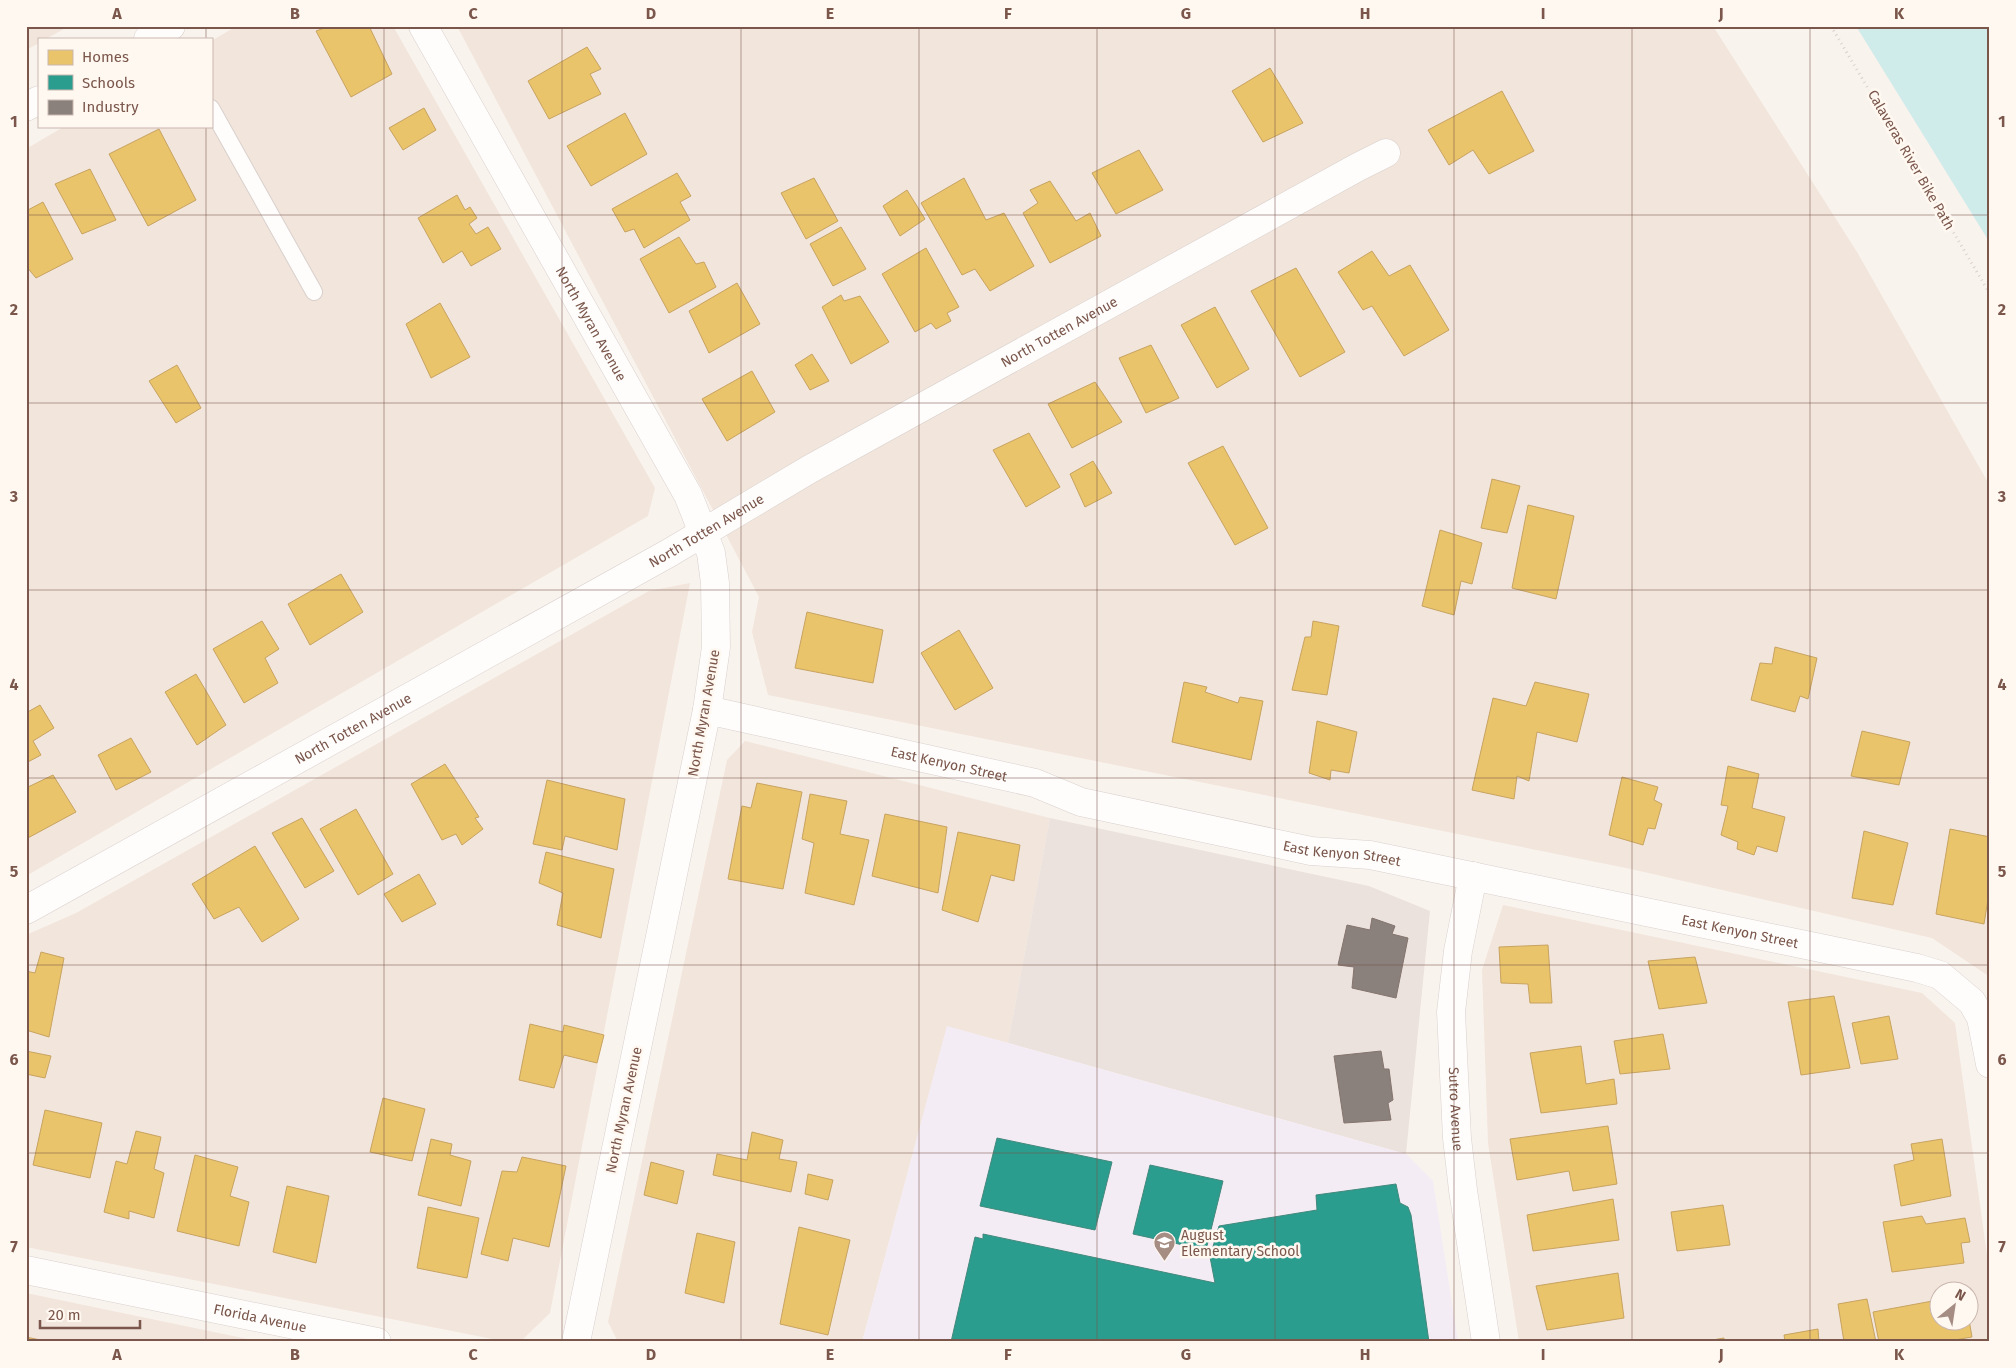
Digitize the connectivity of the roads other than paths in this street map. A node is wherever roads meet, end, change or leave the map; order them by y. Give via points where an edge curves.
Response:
1 (423, 26) edge
2 (38, 100) edge
3 (26, 106) edge
4 (212, 110) edge
5 (1386, 153) dead end
6 (314, 292) dead end
7 (703, 531) junction
8 (707, 710) junction
9 (1473, 876) junction
10 (26, 910) edge
11 (1990, 1064) edge
12 (26, 1270) edge
13 (377, 1342) edge
14 (576, 1342) edge
15 (1486, 1342) edge

1 - 7 street, North Myran Avenue via 688,495
2 - 3 street
4 - 6 lane
5 - 7 street, North Totten Avenue
7 - 8 street, North Myran Avenue via 711,554 715,583 716,647
7 - 10 street, North Totten Avenue via 660,558
8 - 9 street, East Kenyon Street via 1035,783 1090,804 1312,851 1370,855
8 - 14 street, North Myran Avenue
9 - 11 street, East Kenyon Street via 1940,974 1972,1002 1981,1018
9 - 15 street, Sutro Avenue via 1458,951 1451,1012 1458,1147
12 - 13 street, Florida Avenue

